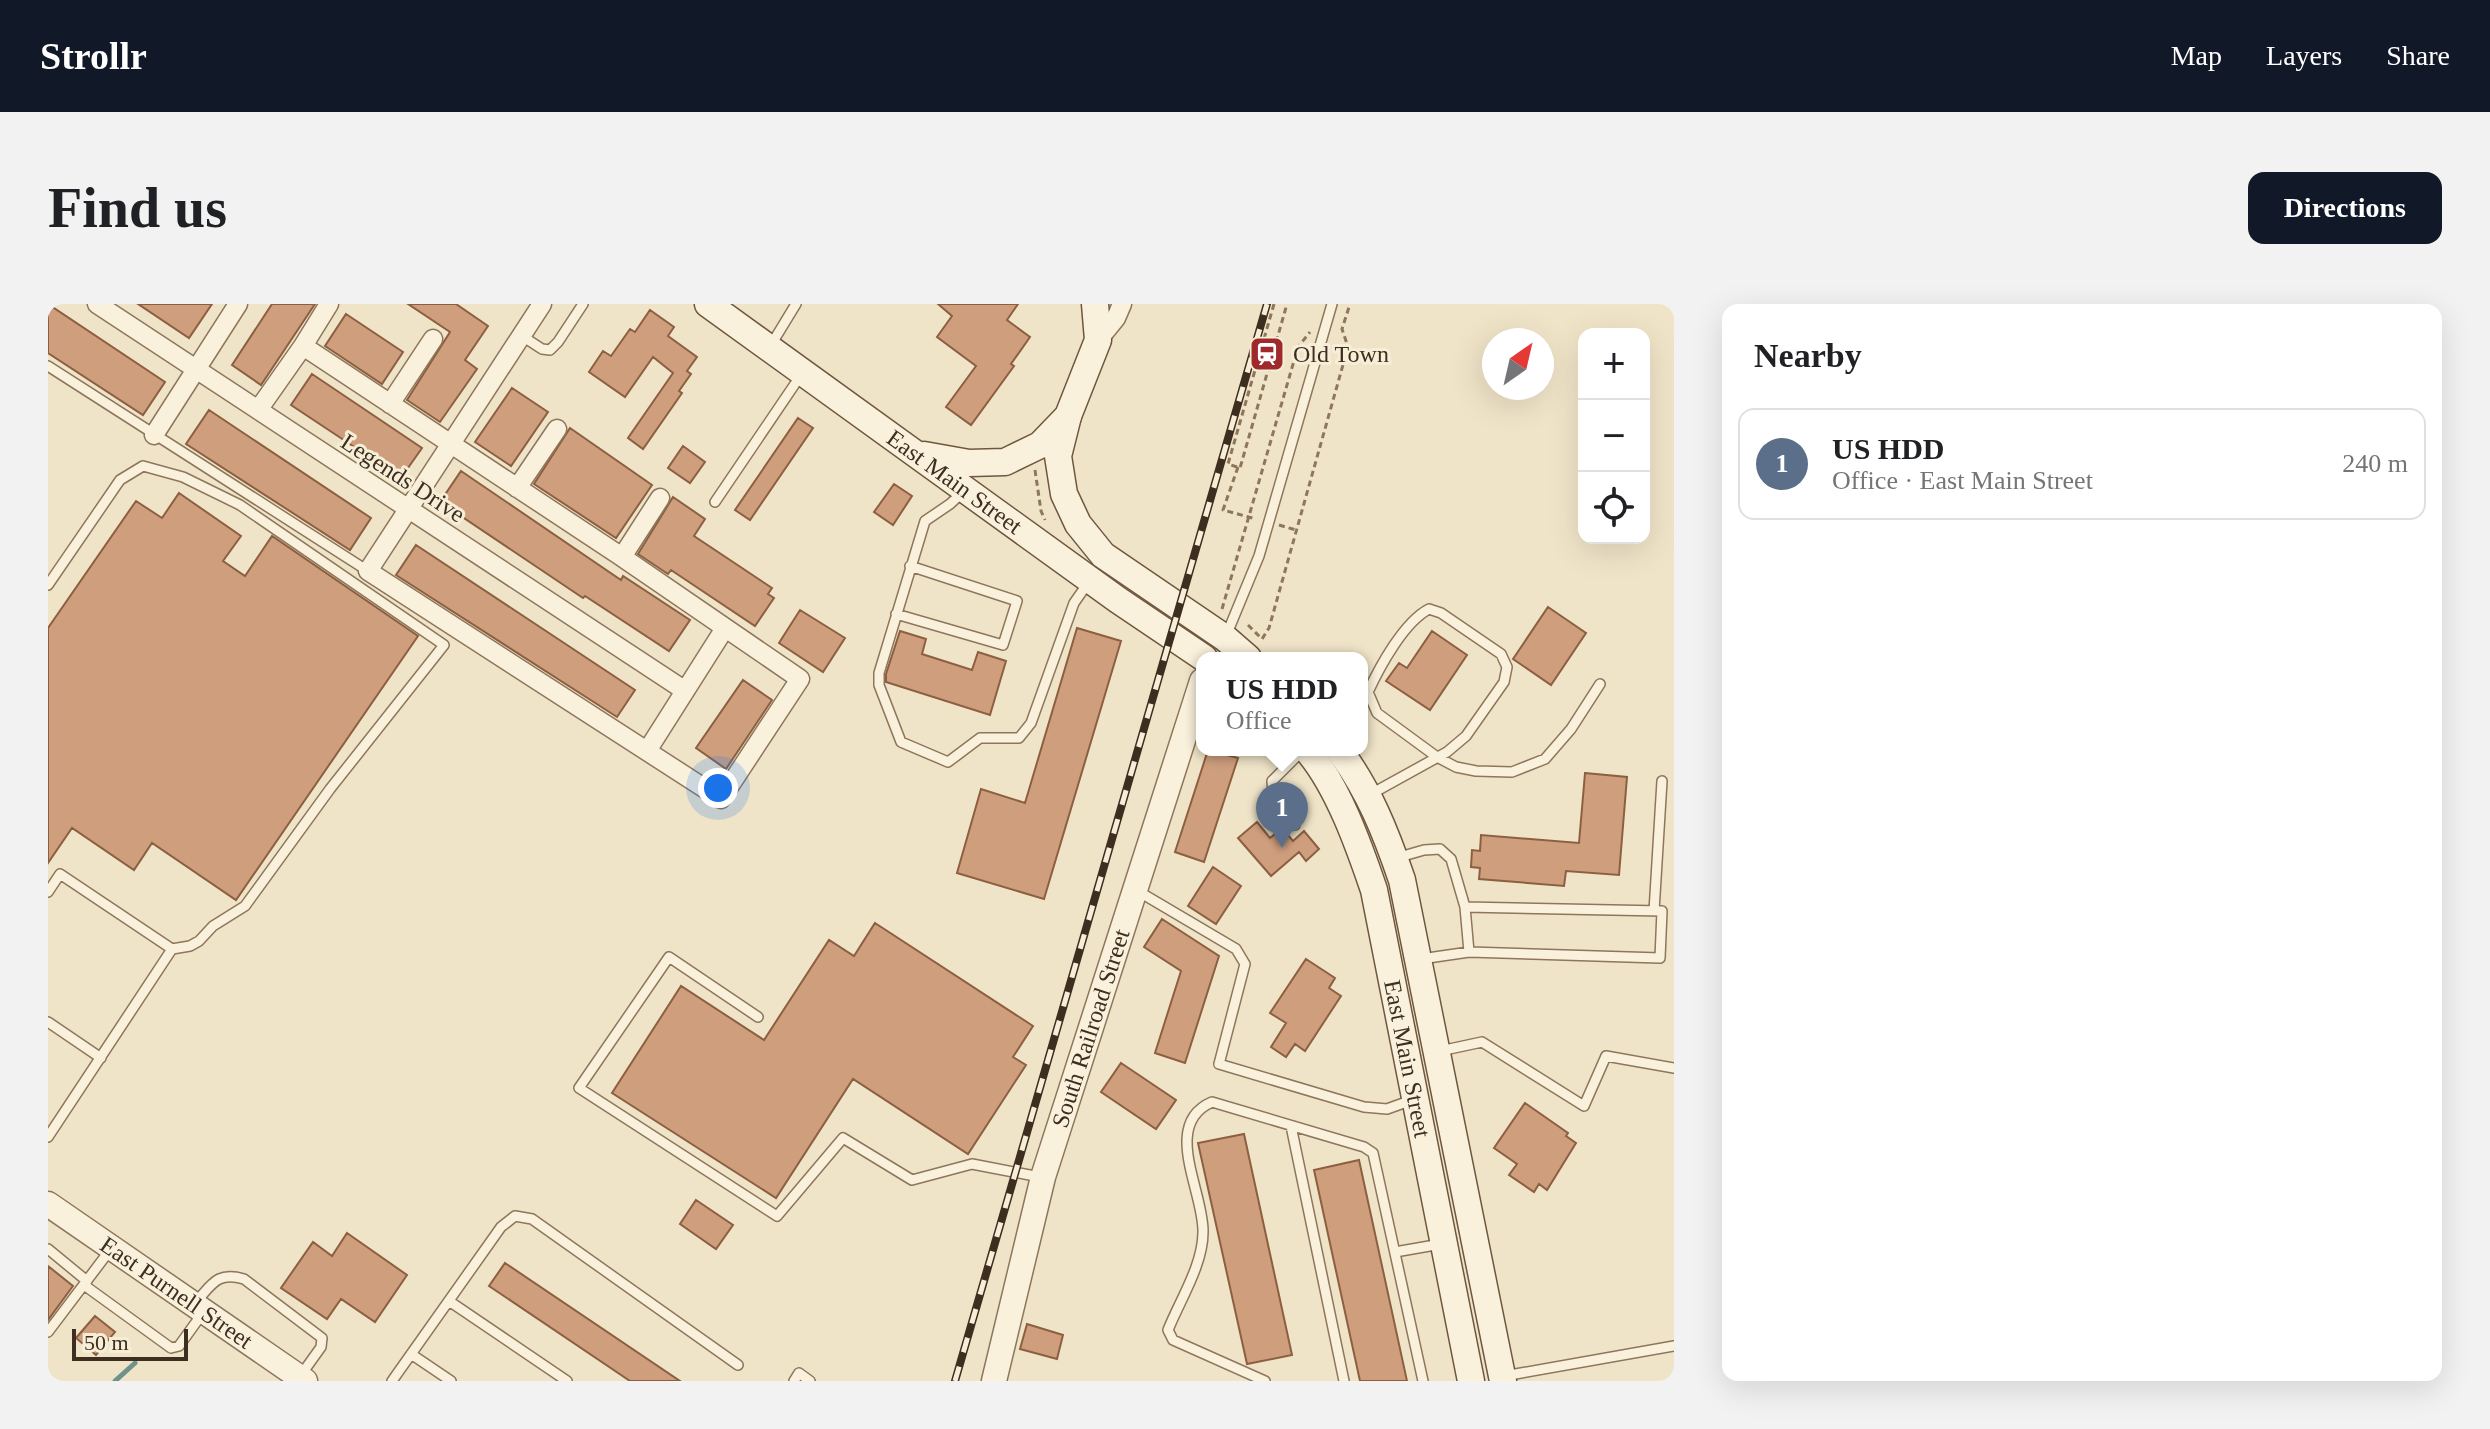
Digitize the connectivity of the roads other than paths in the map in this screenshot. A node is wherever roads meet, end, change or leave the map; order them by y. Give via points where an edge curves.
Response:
1 (97, 304) edge
2 (329, 304) edge
3 (542, 304) edge
4 (583, 304) edge
5 (708, 304) edge
6 (796, 304) edge
7 (1095, 304) edge
8 (1122, 304) edge
9 (1332, 304) edge
10 (234, 305) edge
11 (521, 336) junction
12 (433, 339) dead end
13 (1098, 340) junction
14 (303, 346) junction
15 (769, 348) junction
16 (48, 366) edge
17 (197, 370) junction
18 (803, 372) junction
19 (390, 404) junction
20 (258, 410) junction
21 (1068, 416) junction
22 (557, 429) dead end
23 (154, 435) junction
24 (450, 444) junction
25 (917, 454) junction
26 (517, 488) junction
27 (966, 489) junction
28 (660, 498) dead end
29 (715, 502) dead end
30 (407, 509) junction
31 (622, 557) junction
32 (910, 566) junction
33 (368, 571) junction
34 (1090, 580) junction
35 (48, 585) edge
36 (896, 614) junction
37 (725, 628) junction
38 (1220, 648) edge
39 (1196, 653) edge
40 (1600, 684) dead end
41 (684, 690) junction
42 (1196, 699) edge
43 (647, 751) junction
44 (1299, 756) edge
45 (1309, 756) edge
46 (1344, 756) edge
47 (1437, 757) junction
48 (1662, 781) dead end
49 (1368, 796) junction
50 (1295, 825) dead end
51 (1395, 859) junction
52 (1134, 889) junction
53 (48, 892) edge
54 (1465, 907) junction
55 (1654, 911) junction
56 (172, 949) junction
57 (1469, 952) junction
58 (1417, 959) junction
59 (758, 1017) dead end
60 (48, 1022) edge
61 (1436, 1048) junction
62 (1406, 1049) junction
63 (101, 1058) junction
64 (1674, 1068) edge
65 (1415, 1099) junction
66 (1291, 1126) junction
67 (48, 1137) edge
68 (1043, 1177) junction
69 (48, 1204) edge
70 (1444, 1244) junction
71 (112, 1248) junction
72 (48, 1249) edge
73 (1395, 1252) junction
74 (85, 1283) junction
75 (449, 1301) junction
76 (199, 1308) junction
77 (48, 1332) edge
78 (1674, 1346) edge
79 (411, 1354) junction
80 (738, 1365) dead end
81 (300, 1380) edge
82 (1488, 1380) edge
83 (392, 1381) edge
84 (451, 1381) edge
85 (567, 1381) edge
86 (794, 1381) edge
87 (810, 1381) edge
88 (994, 1381) edge
89 (1265, 1381) edge
90 (1344, 1381) edge
91 (1423, 1381) edge

1 - 17 street, Legends Drive
2 - 14 street
3 - 11 street
4 - 11 lane via 550,350
5 - 15 main road, East Main Street
6 - 15 lane
7 - 13 main road
8 - 13 street
9 - 38 lane via 1270,523
10 - 17 street
11 - 24 street
12 - 19 street
13 - 21 main road
14 - 19 street
14 - 20 street
15 - 18 main road, East Main Street
16 - 23 lane
17 - 20 street, Legends Drive
17 - 23 street
18 - 25 main road, East Main Street
18 - 29 lane
19 - 24 street
20 - 30 street, Legends Drive
21 - 25 main road via 1040,445 1005,462 969,463
21 - 38 main road via 1058,456 1064,494 1078,524 1103,555
22 - 26 street
23 - 33 lane
24 - 26 street
24 - 30 street
25 - 27 main road, East Main Street
26 - 31 street
27 - 32 lane via 925,521
27 - 34 main road, East Main Street
28 - 31 street
30 - 33 street
30 - 41 street, Legends Drive
31 - 37 street
32 - 36 lane
32 - 36 lane via 1017,601 1003,645
33 - 43 street
34 - 36 lane via 1074,603 1031,723 1019,738 980,738 948,762 901,742 879,685
34 - 39 main road, East Main Street
35 - 56 lane via 120,480 143,466 183,477 240,505 444,645 245,906 199,941
37 - 41 street
37 - 43 street via 800,679 721,799
40 - 47 lane via 1545,759 1512,772 1456,767
41 - 43 street
42 - 52 street, South Railroad Street
44 - 50 lane via 1272,781 1273,794
45 - 62 main road, East Main Street via 1356,839 1374,890
46 - 49 main road, East Main Street
47 - 47 lane via 1466,736 1504,682 1507,667 1501,654 1429,609 1416,616 1368,692 1377,713
47 - 49 lane
48 - 55 lane
49 - 51 main road, East Main Street
51 - 54 lane via 1440,849 1451,859
51 - 58 main road, East Main Street
52 - 65 lane via 1236,949 1245,964 1219,1064 1364,1107 1387,1109
52 - 68 street, South Railroad Street
53 - 56 lane via 60,874
54 - 55 lane
54 - 57 lane
55 - 57 lane via 1662,911 1660,958
56 - 63 lane
57 - 58 lane
58 - 61 main road, East Main Street
59 - 68 lane via 669,957 579,1088 777,1216 843,1138 912,1180 972,1164
60 - 63 lane
61 - 62 main road
61 - 64 lane via 1482,1042 1584,1106 1606,1056
61 - 82 main road, East Main Street
62 - 65 main road, East Main Street
63 - 67 lane
65 - 70 main road, East Main Street
66 - 73 lane via 1373,1153
66 - 89 lane via 1212,1102 1199,1108 1188,1126 1187,1149 1204,1230 1200,1253 1168,1330 1173,1340
66 - 90 lane
68 - 88 street, South Railroad Street
69 - 71 street, East Purnell Street
70 - 73 lane
70 - 82 main road, East Main Street
71 - 74 lane
71 - 76 street, East Purnell Street
72 - 74 lane
73 - 91 lane
74 - 76 lane via 171,1348 179,1346
74 - 77 lane
75 - 79 lane
75 - 80 lane via 501,1227 515,1216 532,1219
75 - 85 lane
76 - 81 street, East Purnell Street
76 - 81 lane via 220,1277 244,1279 322,1338
78 - 82 lane
79 - 83 lane
79 - 84 lane
86 - 87 lane via 799,1373

